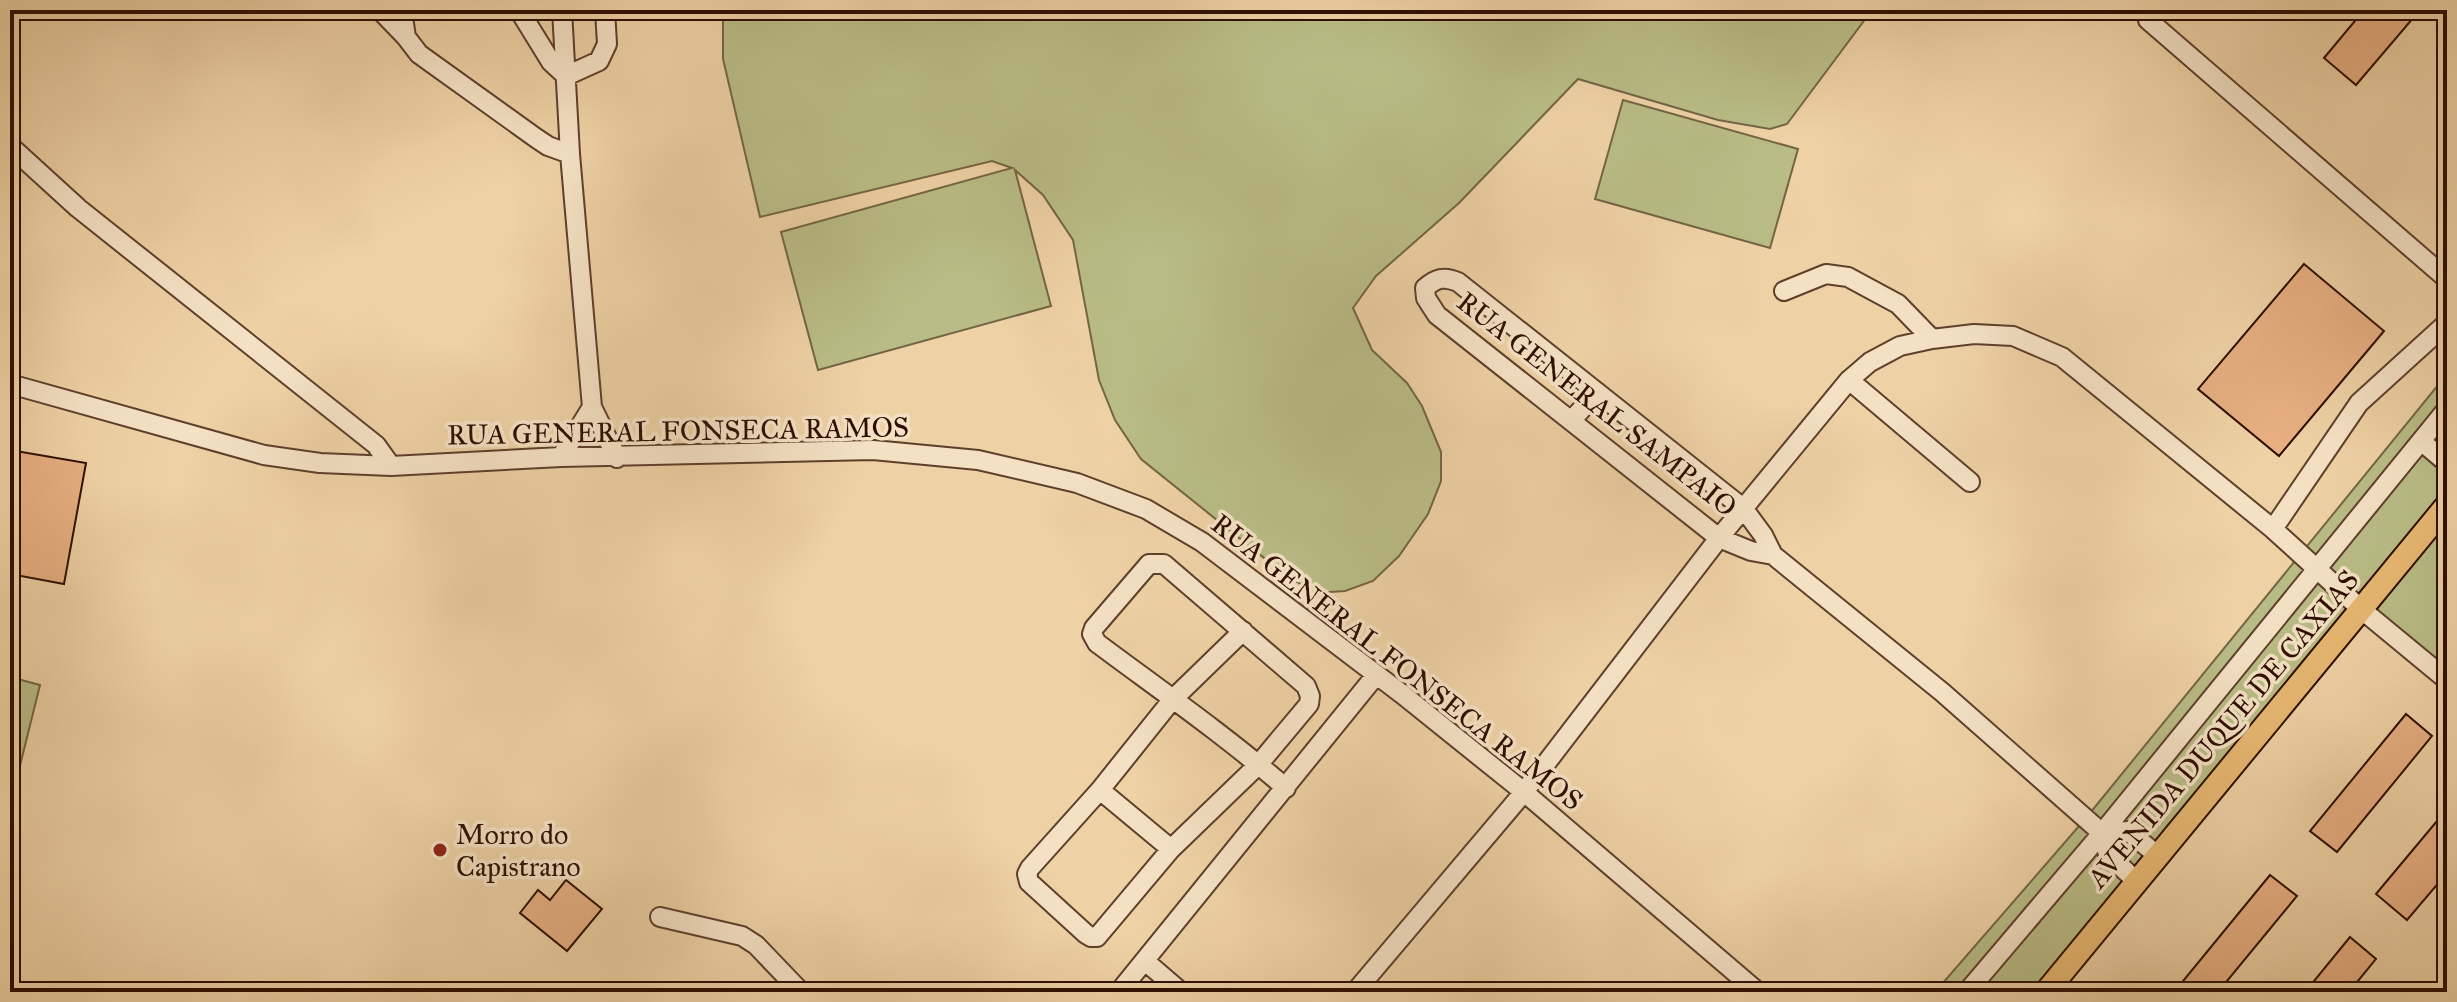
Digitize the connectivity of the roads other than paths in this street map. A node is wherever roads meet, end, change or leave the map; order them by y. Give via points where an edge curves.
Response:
1 (380, 10) edge
2 (402, 10) edge
3 (519, 10) edge
4 (562, 10) edge
5 (605, 10) edge
6 (2148, 20) dead end
7 (406, 37) junction
8 (566, 76) junction
9 (10, 146) edge
10 (570, 154) junction
11 (2447, 279) edge
12 (1784, 291) dead end
13 (2447, 323) edge
14 (1932, 339) junction
15 (1849, 380) junction
16 (10, 384) edge
17 (1597, 392) junction
18 (592, 407) junction
19 (2447, 409) edge
20 (1571, 421) junction
21 (2421, 441) junction
22 (561, 457) junction
23 (617, 458) junction
24 (2447, 463) edge
25 (391, 466) junction
26 (1970, 482) dead end
27 (2447, 505) edge
28 (1743, 508) junction
29 (2273, 529) junction
30 (1719, 538) junction
31 (1773, 555) junction
32 (2318, 569) junction
33 (2361, 609) junction
34 (1243, 631) junction
35 (1376, 675) junction
36 (2447, 680) edge
37 (1172, 700) junction
38 (1258, 765) junction
39 (1286, 788) junction
40 (1100, 790) junction
41 (1524, 792) junction
42 (2102, 833) junction
43 (1171, 849) junction
44 (2157, 855) junction
45 (2136, 881) junction
46 (660, 917) dead end
47 (1145, 961) junction
48 (801, 992) edge
49 (1119, 992) edge
50 (1181, 992) edge
51 (1355, 992) edge
52 (1758, 992) edge
53 (1967, 992) edge
54 (2046, 992) edge

1 - 7 street
2 - 7 street
3 - 8 street via 551,62
4 - 8 street
5 - 8 street via 607,44 599,61
6 - 11 street
7 - 10 street via 419,54 536,138
8 - 10 street
9 - 25 street via 78,208 376,445
10 - 18 street
12 - 14 street via 1826,274 1848,277 1898,304
13 - 29 street via 2359,403
14 - 15 street via 1900,346
14 - 29 street via 2013,336 2062,357
15 - 26 street
15 - 28 street
16 - 25 street, RUA GENERAL FONSECA RAMOS via 264,455
17 - 20 street
17 - 20 street, RUA GENERAL SAMPAIO via 1458,282 1435,280 1425,288 1437,315
17 - 28 street, RUA GENERAL SAMPAIO
18 - 22 street
18 - 23 street
19 - 21 street
20 - 30 street, RUA GENERAL SAMPAIO
21 - 24 street
21 - 32 street
22 - 23 street, RUA GENERAL FONSECA RAMOS
22 - 25 street, RUA GENERAL FONSECA RAMOS
23 - 35 street, RUA GENERAL FONSECA RAMOS via 873,450 978,460 1077,483 1146,509 1202,542
27 - 33 main road, AVENIDA DUQUE DE CAXIAS
28 - 30 street
28 - 31 street, RUA GENERAL SAMPAIO
29 - 32 street
30 - 31 street, RUA GENERAL SAMPAIO
30 - 41 street
31 - 42 street, RUA GENERAL SAMPAIO via 1942,692
32 - 33 street
32 - 42 street
33 - 36 street
33 - 44 main road, AVENIDA DUQUE DE CAXIAS
34 - 37 street
34 - 37 street via 1164,564 1149,564 1092,634
34 - 38 street via 1306,686 1310,696 1309,704
35 - 39 street
35 - 41 street, RUA GENERAL FONSECA RAMOS
37 - 38 street
37 - 40 street
38 - 39 street
38 - 43 street
39 - 47 street
40 - 43 street
40 - 43 street via 1027,874 1029,882 1086,934 1097,937
41 - 51 street
41 - 52 street, RUA GENERAL FONSECA RAMOS
42 - 44 street via 2128,831
42 - 45 street, RUA GENERAL SAMPAIO via 2108,854
42 - 53 street
44 - 45 main road, AVENIDA DUQUE DE CAXIAS
45 - 54 main road, AVENIDA DUQUE DE CAXIAS
46 - 48 street via 742,936
47 - 49 street
47 - 50 street

